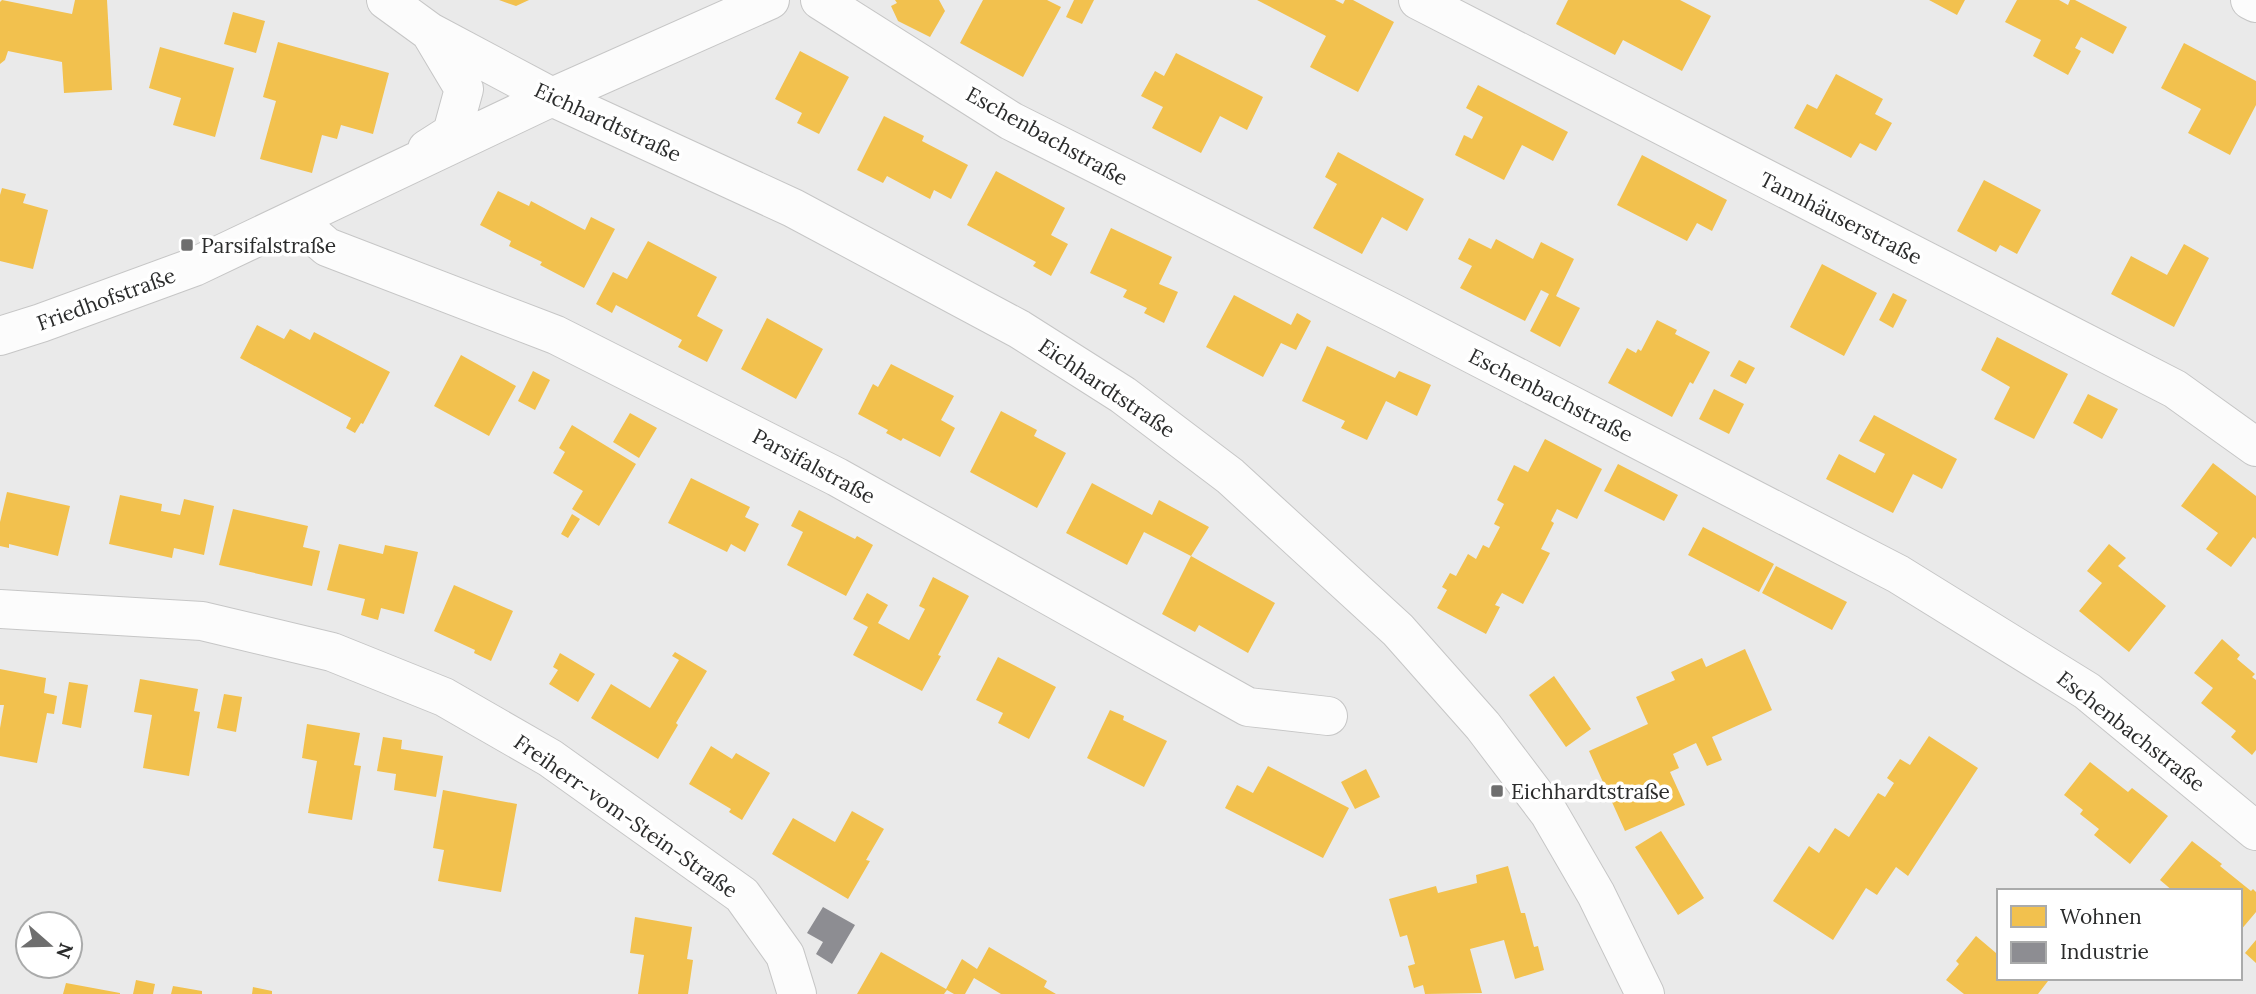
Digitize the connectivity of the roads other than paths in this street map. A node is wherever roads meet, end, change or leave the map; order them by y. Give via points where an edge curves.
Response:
1 (386, 0) edge
2 (769, 0) edge
3 (820, 0) edge
4 (1418, 0) edge
5 (2250, 0) edge
6 (2256, 3) edge
7 (430, 32) junction
8 (552, 97) junction
9 (399, 168) junction
10 (296, 220) junction
11 (0, 336) edge
12 (2256, 447) edge
13 (0, 609) edge
14 (1328, 716) dead end
15 (2256, 831) edge
16 (797, 994) edge
17 (1645, 994) edge

1 - 7 street, Eichhardtstraße
2 - 8 street, Friedhofstraße
3 - 15 street, Eschenbachstraße via 1011,121 1898,574 2087,691
4 - 12 street, Tannhäuserstraße via 2175,389
5 - 6 street
7 - 8 street, Eichhardtstraße
7 - 9 street, Friedhofstraße via 464,89 452,133
8 - 9 street, Friedhofstraße
8 - 17 street, Eichhardtstraße via 793,208 1019,329 1123,395 1230,476 1398,630 1483,726 1549,813 1597,894
9 - 10 street, Friedhofstraße
10 - 11 street, Friedhofstraße via 194,267
10 - 14 street, Parsifalstraße via 327,247 556,335 837,477 1248,707
13 - 16 street, Freiherr-vom-Stein-Straße via 202,621 332,652 444,697 550,758 742,895 785,955

